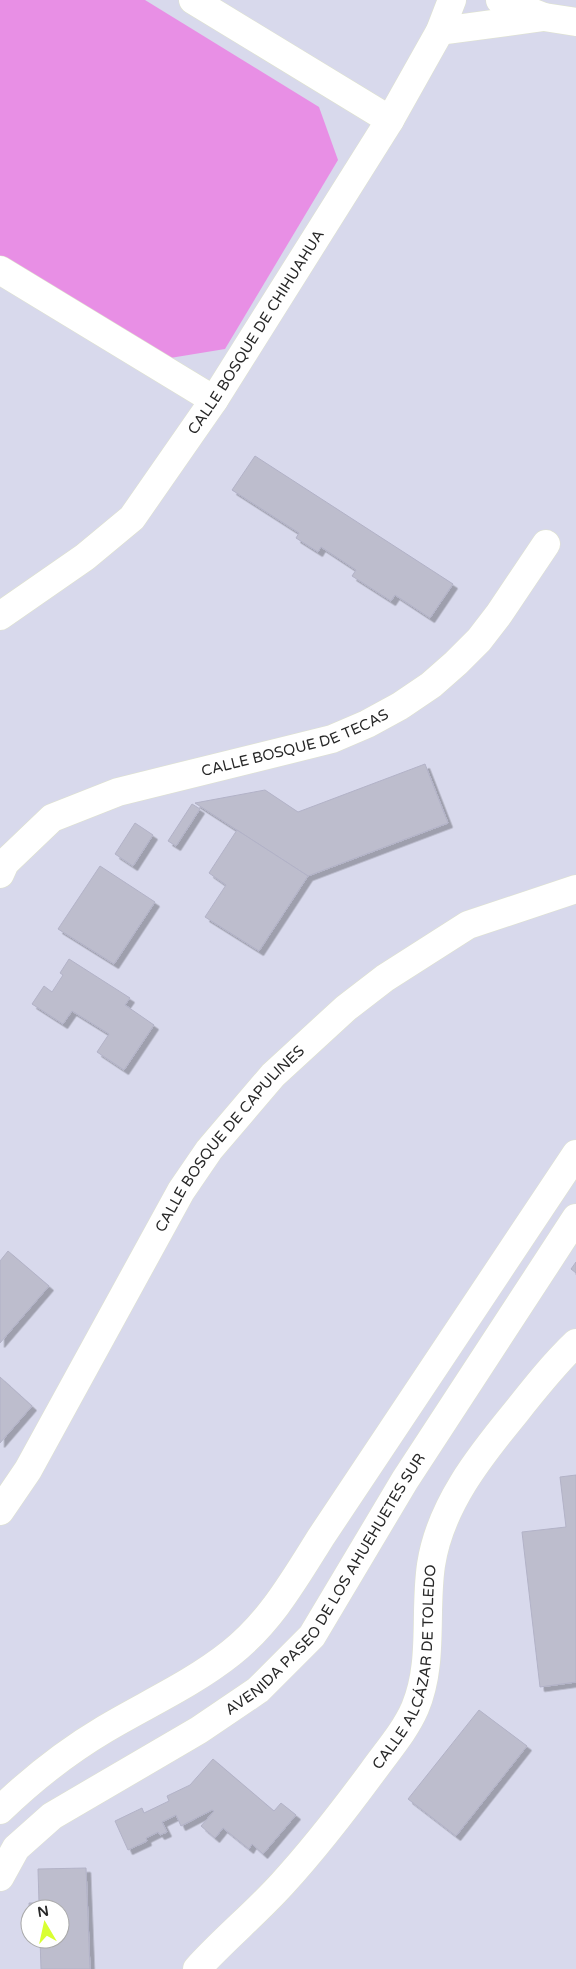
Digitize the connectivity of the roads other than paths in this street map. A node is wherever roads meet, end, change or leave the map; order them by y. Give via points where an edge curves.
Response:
1 (193, 0) edge
2 (452, 0) edge
3 (500, 0) edge
4 (538, 9) edge
5 (576, 22) edge
6 (440, 31) junction
7 (390, 120) junction
8 (0, 270) edge
9 (214, 400) junction
10 (546, 544) dead end
11 (0, 616) edge
12 (0, 874) edge
13 (576, 889) edge
14 (576, 1154) edge
15 (576, 1218) edge
16 (576, 1343) edge
17 (372, 1461) junction
18 (405, 1480) junction
19 (0, 1511) edge
20 (0, 1810) edge
21 (0, 1877) edge
22 (197, 1969) edge

1 - 7 street
2 - 6 street, CALLE BOSQUE DE CHIHUAHUA
3 - 4 street
4 - 5 street
4 - 6 street
6 - 7 street, CALLE BOSQUE DE CHIHUAHUA
7 - 9 street, CALLE BOSQUE DE CHIHUAHUA
8 - 9 street
9 - 11 street, CALLE BOSQUE DE CHIHUAHUA via 132,518 85,557
10 - 12 street, CALLE BOSQUE DE TECAS via 479,640 431,685 400,706 332,739 118,792 52,818 5,863
13 - 19 street, CALLE BOSQUE DE CAPULINES via 468,926 426,950 346,1008 273,1075 209,1150 181,1191 28,1470
14 - 17 street, AVENIDA PASEO DE LOS AHUEHUETES SUR
15 - 18 street, AVENIDA PASEO DE LOS AHUEHUETES SUR
16 - 22 street, CALLE ALCÁZAR DE TOLEDO via 556,1362 490,1444 465,1480 438,1534 431,1566 426,1668 422,1688 407,1725 283,1884
17 - 18 street
17 - 20 street, AVENIDA PASEO DE LOS AHUEHUETES SUR via 280,1602 239,1646 205,1672 104,1730 25,1786
18 - 21 street, AVENIDA PASEO DE LOS AHUEHUETES SUR via 312,1636 258,1690 199,1730 52,1816 16,1848

